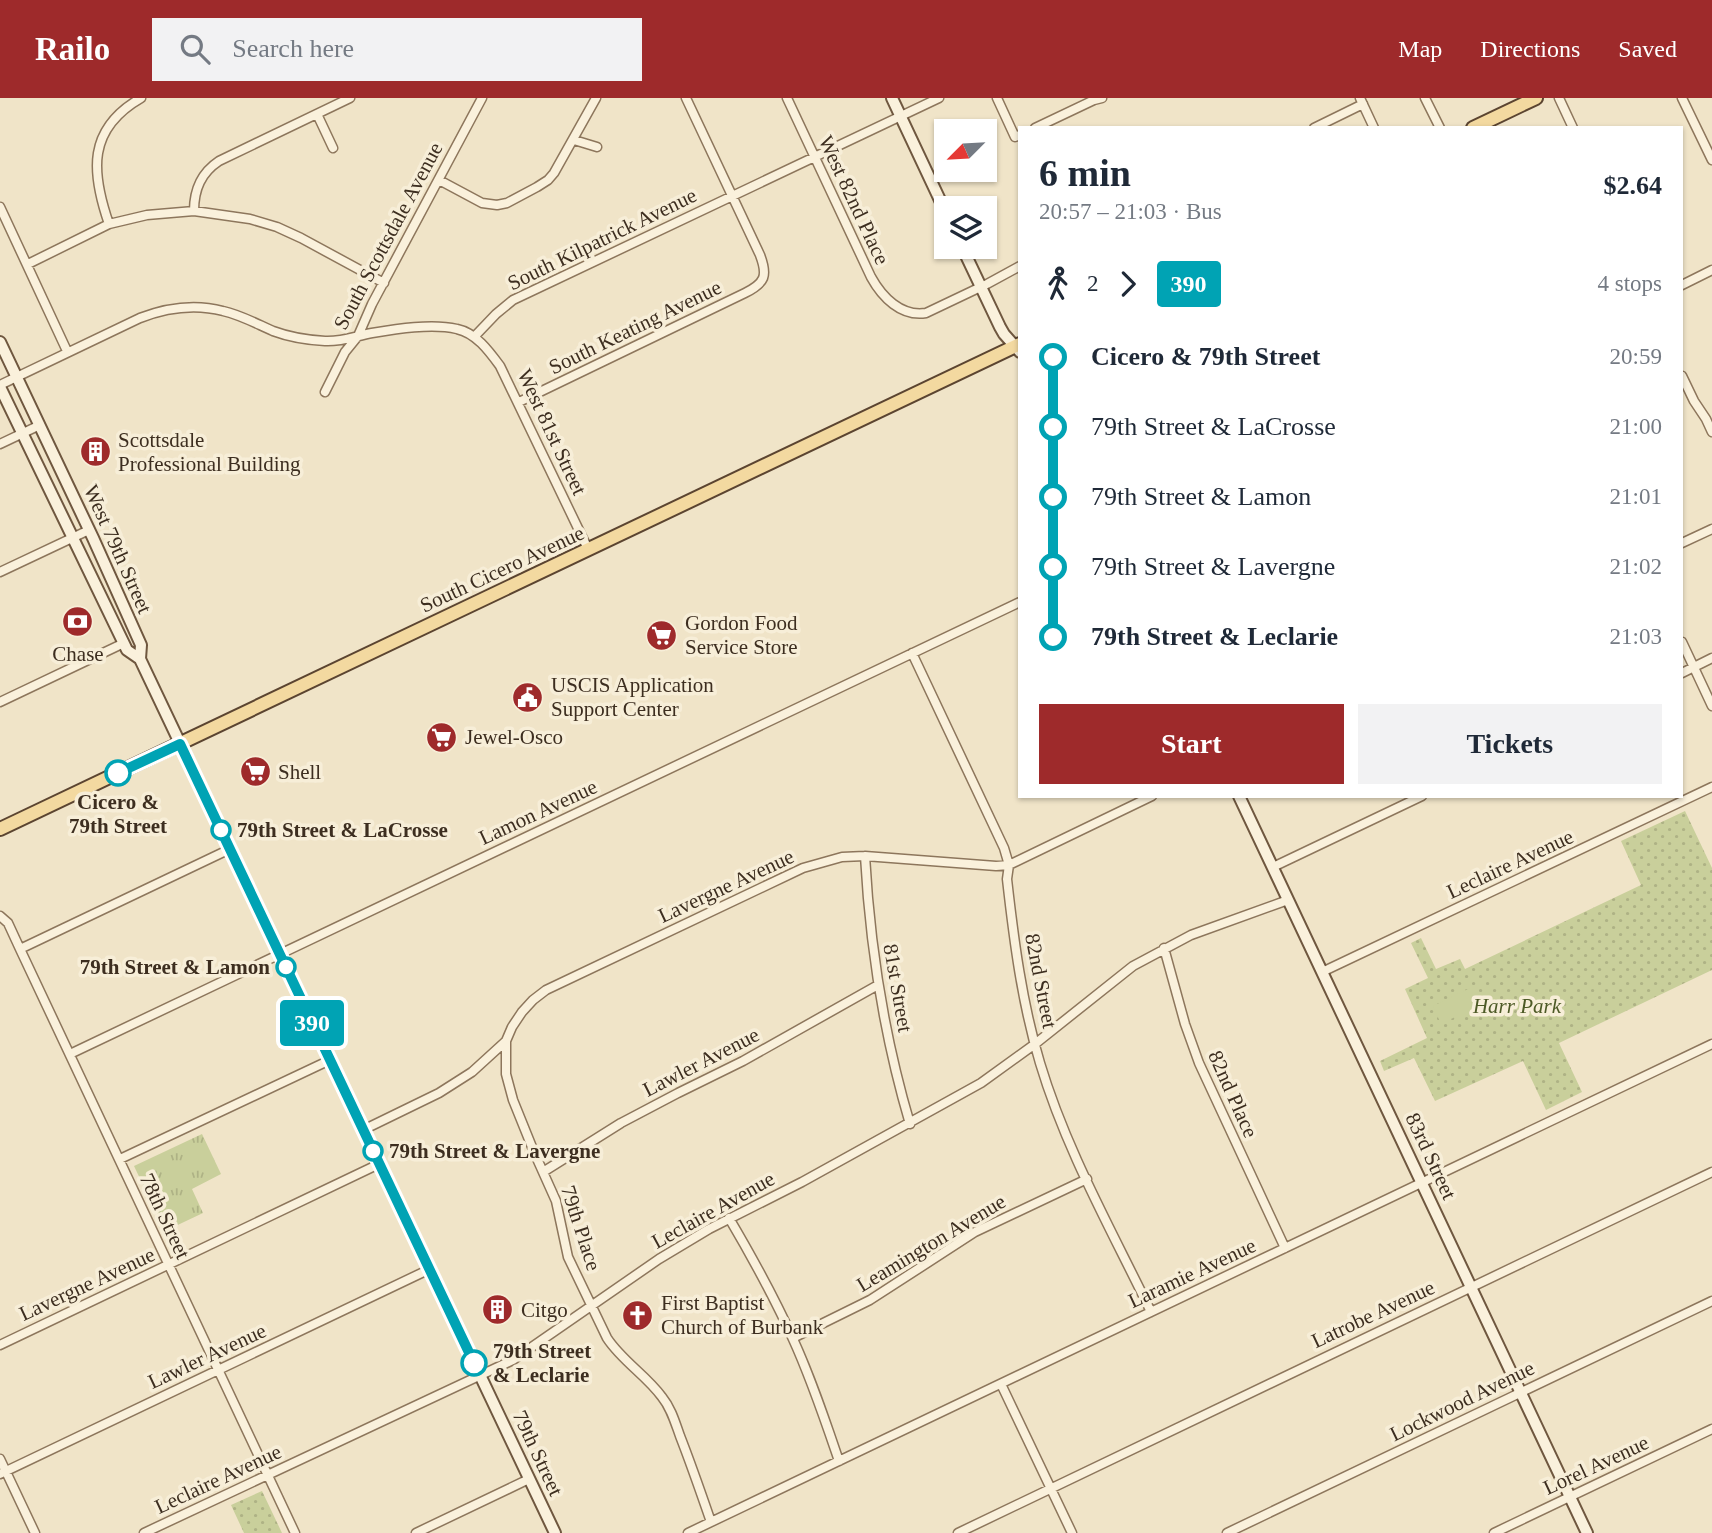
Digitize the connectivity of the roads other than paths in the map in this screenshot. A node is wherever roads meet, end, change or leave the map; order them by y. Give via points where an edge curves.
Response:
1 (141, 98) edge
2 (350, 98) edge
3 (482, 98) edge
4 (596, 98) edge
5 (686, 98) edge
6 (787, 98) edge
7 (892, 98) edge
8 (939, 98) edge
9 (997, 98) edge
10 (1102, 98) edge
11 (1425, 98) edge
12 (1536, 98) edge
13 (1559, 98) edge
14 (1682, 98) edge
15 (1361, 101) edge
16 (317, 114) junction
17 (901, 116) junction
18 (1039, 126) edge
19 (1317, 126) edge
20 (1373, 126) edge
21 (1439, 126) edge
22 (1477, 126) edge
23 (1572, 126) edge
24 (1018, 136) edge
25 (574, 140) junction
26 (89, 141) dead end
27 (99, 144) junction
28 (333, 148) dead end
29 (597, 148) dead end
30 (814, 157) junction
31 (1712, 160) edge
32 (439, 180) junction
33 (732, 195) junction
34 (938, 196) edge
35 (0, 207) edge
36 (194, 211) junction
37 (109, 224) junction
38 (967, 259) edge
39 (27, 264) junction
40 (1018, 267) edge
41 (1712, 270) edge
42 (384, 283) junction
43 (1683, 284) edge
44 (980, 287) junction
45 (358, 336) junction
46 (474, 337) junction
47 (0, 342) edge
48 (1018, 347) edge
49 (67, 351) junction
50 (16, 377) junction
51 (1683, 378) edge
52 (0, 386) edge
53 (325, 392) dead end
54 (519, 402) junction
55 (40, 425) junction
56 (1712, 432) edge
57 (22, 433) junction
58 (0, 444) edge
59 (1712, 529) edge
60 (89, 530) junction
61 (73, 537) junction
62 (1683, 543) edge
63 (588, 550) junction
64 (0, 572) edge
65 (1018, 602) edge
66 (124, 643) junction
67 (1683, 644) edge
68 (912, 653) junction
69 (1712, 658) edge
70 (140, 659) junction
71 (1693, 667) junction
72 (1683, 672) edge
73 (0, 702) edge
74 (1712, 706) edge
75 (180, 744) junction
76 (1712, 787) edge
77 (1148, 798) edge
78 (1240, 798) edge
79 (1418, 798) edge
80 (0, 829) edge
81 (230, 849) junction
82 (865, 856) junction
83 (1009, 865) junction
84 (1273, 867) junction
85 (1288, 900) junction
86 (1, 917) edge
87 (1164, 948) junction
88 (20, 949) junction
89 (280, 954) junction
90 (1322, 972) junction
91 (878, 985) junction
92 (506, 1041) junction
93 (1035, 1044) junction
94 (1712, 1044) edge
95 (70, 1054) junction
96 (330, 1060) junction
97 (910, 1124) junction
98 (363, 1130) junction
99 (120, 1159) junction
100 (379, 1164) junction
101 (543, 1172) junction
102 (1712, 1172) edge
103 (1087, 1178) junction
104 (1421, 1182) junction
105 (729, 1218) junction
106 (1285, 1248) junction
107 (169, 1265) junction
108 (430, 1269) junction
109 (1471, 1287) junction
110 (1712, 1301) edge
111 (592, 1306) junction
112 (1151, 1312) junction
113 (793, 1338) junction
114 (0, 1345) edge
115 (218, 1370) junction
116 (480, 1374) junction
117 (1001, 1384) junction
118 (1521, 1392) junction
119 (1712, 1429) edge
120 (0, 1459) edge
121 (839, 1461) junction
122 (3, 1472) edge
123 (268, 1475) junction
124 (529, 1479) junction
125 (1050, 1489) junction
126 (1570, 1497) junction
127 (711, 1522) junction
128 (148, 1532) edge
129 (35, 1533) edge
130 (295, 1533) edge
131 (416, 1533) edge
132 (555, 1533) edge
133 (688, 1533) edge
134 (958, 1533) edge
135 (1072, 1533) edge
136 (1227, 1533) edge
137 (1494, 1533) edge
138 (1587, 1533) edge

1 - 27 street via 121,112
2 - 16 street
3 - 32 street, South Scottsdale Avenue
4 - 25 street
5 - 33 street
6 - 30 street, West 82nd Place
7 - 17 main road
8 - 17 street, South Kilpatrick Avenue
9 - 24 street
10 - 18 street
11 - 21 street
12 - 22 main road
13 - 23 street
14 - 31 street
15 - 19 street
15 - 20 street
16 - 28 street
16 - 36 street via 211,167 198,184
17 - 30 street, South Kilpatrick Avenue
17 - 34 main road
25 - 29 street
25 - 32 street via 548,180 507,203 482,203
26 - 27 street
27 - 37 street via 97,183
30 - 33 street, South Kilpatrick Avenue
30 - 44 street, West 82nd Place via 884,298 918,314
32 - 42 street, South Scottsdale Avenue
33 - 46 street, South Kilpatrick Avenue via 513,300
33 - 54 street, South Keating Avenue via 760,255 765,273 759,284
35 - 39 street
36 - 37 street
36 - 42 street via 277,227
37 - 39 street
38 - 44 main road
39 - 49 street
40 - 44 street
41 - 43 street
42 - 45 street, South Scottsdale Avenue
44 - 48 main road via 1004,334
45 - 46 street via 426,327 454,328
45 - 49 street via 332,341 298,338 221,310 187,308 140,318
45 - 53 street, South Scottsdale Avenue
46 - 54 street, West 81st Street via 500,366
47 - 50 main road, West 79th Street
48 - 63 main road, South Cicero Avenue
49 - 50 street
50 - 52 street
50 - 55 main road, West 79th Street
51 - 56 street
52 - 57 main road, West 79th Street
54 - 63 street, West 81st Street
55 - 57 street
55 - 60 main road, West 79th Street
57 - 58 street
57 - 61 main road, West 79th Street
59 - 62 street
60 - 61 street
60 - 70 main road, West 79th Street via 141,645
61 - 64 street
61 - 66 main road, West 79th Street
63 - 75 main road, South Cicero Avenue
65 - 68 street, Lamon Avenue
66 - 70 main road, West 79th Street
66 - 73 street
67 - 71 street
68 - 83 street, 82nd Street
68 - 89 street, Lamon Avenue
69 - 71 street
70 - 75 main road, West 79th Street
71 - 72 street
71 - 74 street
75 - 80 main road, South Cicero Avenue
75 - 81 main road, 79th Street
76 - 90 street, Leclaire Avenue
77 - 83 street, Lavergne Avenue
78 - 84 main road, 83rd Street
79 - 84 street
81 - 88 street
81 - 89 main road, 79th Street
82 - 83 street, Lavergne Avenue
82 - 91 street, 81st Street
82 - 92 street, Lavergne Avenue via 803,868 546,990 522,1012
83 - 93 street, 82nd Street via 1014,937
84 - 85 main road, 83rd Street
85 - 87 street, Leclaire Avenue
85 - 90 main road, 83rd Street
86 - 88 street, 78th Street
87 - 93 street, Leclaire Avenue
87 - 106 street, 82nd Place via 1199,1063
88 - 95 street, 78th Street
89 - 95 street, Lamon Avenue
89 - 96 main road, 79th Street
90 - 104 main road, 83rd Street
91 - 97 street, 81st Street
91 - 101 street, Lawler Avenue via 621,1124
92 - 98 street, Lavergne Avenue via 456,1083
92 - 101 street, 79th Place via 509,1085
93 - 97 street, Leclaire Avenue via 981,1083
93 - 103 street, 82nd Street via 1057,1112
94 - 104 street, Laramie Avenue
95 - 99 street, 78th Street
96 - 98 main road, 79th Street
96 - 99 street
97 - 105 street, Leclaire Avenue
98 - 100 main road, 79th Street
99 - 107 street, 78th Street
100 - 107 street, Lavergne Avenue
100 - 108 main road, 79th Street
101 - 111 street, 79th Place via 559,1208 568,1257
102 - 109 street, Latrobe Avenue
103 - 112 street, 82nd Street
103 - 113 street, Leamington Avenue via 975,1232 870,1300
104 - 106 street, Laramie Avenue
104 - 109 main road, 83rd Street
105 - 111 street, Leclaire Avenue
105 - 113 street
106 - 112 street, Laramie Avenue
107 - 114 street, Lavergne Avenue
107 - 115 street, 78th Street
108 - 115 street, Lawler Avenue
108 - 116 main road, 79th Street
109 - 118 main road, 83rd Street
109 - 125 street, Latrobe Avenue
110 - 118 street, Lockwood Avenue
111 - 116 street, Leclaire Avenue via 513,1360
111 - 127 street, 79th Place via 615,1350 666,1403
112 - 117 street, Laramie Avenue
113 - 121 street
115 - 122 street, Lawler Avenue
115 - 123 street, 78th Street
116 - 123 street, Leclaire Avenue
116 - 124 main road, 79th Street
117 - 121 street, Laramie Avenue
117 - 125 street
118 - 126 main road, 83rd Street
118 - 136 street, Lockwood Avenue
119 - 126 street, Lorel Avenue
120 - 122 street
121 - 127 street, Laramie Avenue
122 - 129 street
123 - 128 street, Leclaire Avenue
123 - 130 street, 78th Street
124 - 131 street
124 - 132 main road, 79th Street
125 - 134 street, Latrobe Avenue
125 - 135 street
126 - 137 street, Lorel Avenue
126 - 138 main road, 83rd Street
127 - 133 street, Laramie Avenue

